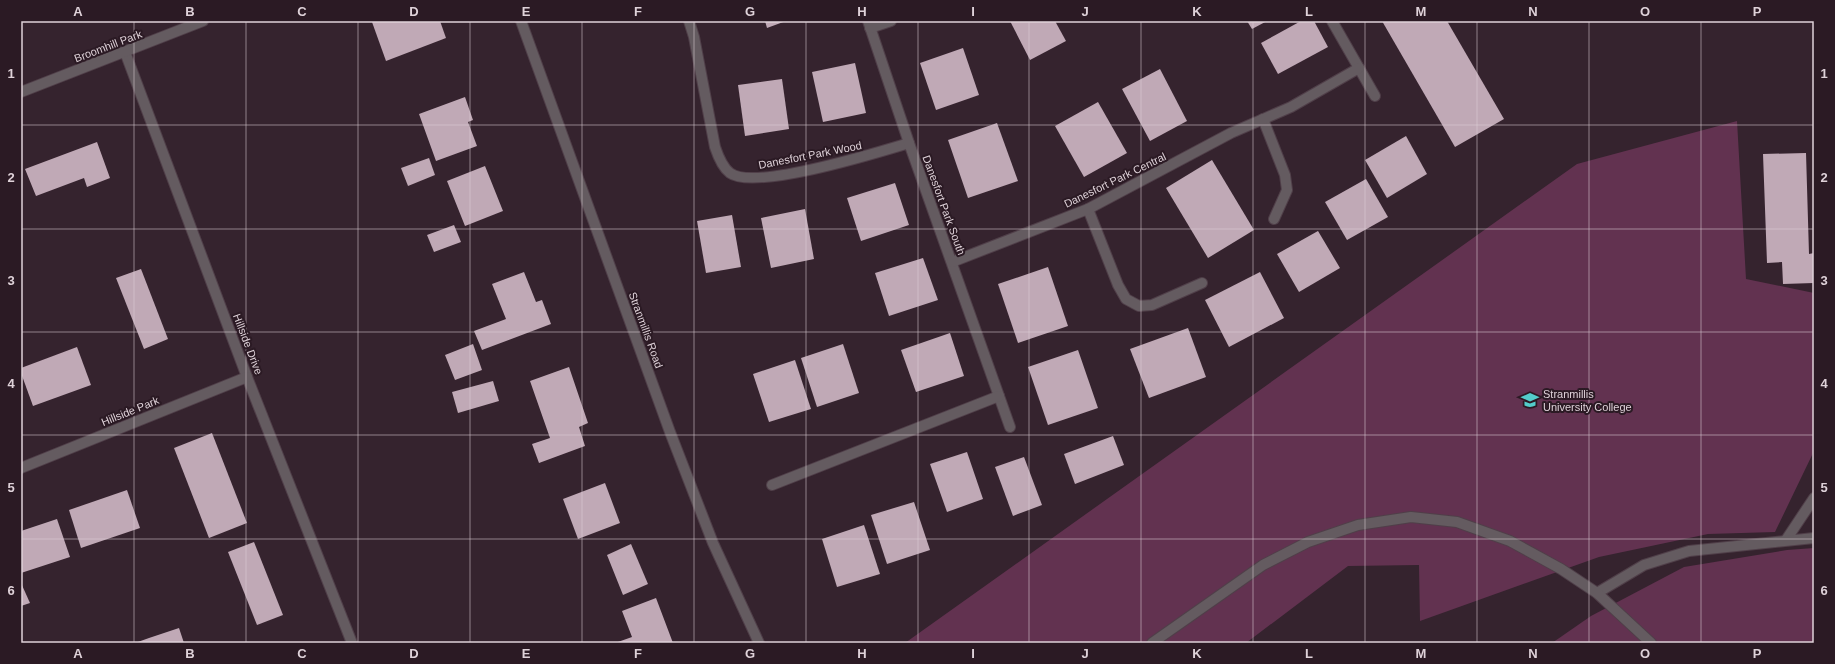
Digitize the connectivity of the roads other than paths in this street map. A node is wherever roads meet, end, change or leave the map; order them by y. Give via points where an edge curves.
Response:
1 (203, 21) edge
2 (521, 21) edge
3 (689, 21) edge
4 (891, 21) edge
5 (1332, 21) edge
6 (869, 25) edge
7 (125, 52) junction
8 (1360, 68) junction
9 (21, 92) edge
10 (1375, 96) dead end
11 (1263, 119) junction
12 (909, 143) junction
13 (1088, 209) junction
14 (1274, 219) dead end
15 (952, 262) junction
16 (1202, 282) dead end
17 (247, 377) junction
18 (999, 396) junction
19 (1010, 427) dead end
20 (21, 468) edge
21 (772, 485) dead end
22 (1814, 498) edge
23 (1814, 538) edge
24 (1786, 540) junction
25 (1597, 594) junction
26 (352, 643) edge
27 (759, 643) edge
28 (1152, 643) edge
29 (1651, 643) edge

1 - 7 street, Broomhill Park
2 - 27 street, Stranmillis Road via 670,432 713,543
3 - 12 street, Danesfort Park Wood via 715,147 721,163 730,174 764,178 852,161
4 - 6 street
5 - 8 street
6 - 12 street, Danesfort Park South
7 - 9 street, Broomhill Park
7 - 17 street, Hillside Drive
8 - 10 street
8 - 11 street, Danesfort Park Central via 1316,94
11 - 13 street, Danesfort Park Central via 1231,133
11 - 14 street via 1285,175 1287,190
12 - 15 street, Danesfort Park South
13 - 15 street, Danesfort Park Central
13 - 16 street via 1126,299 1138,306 1152,305
15 - 18 street, Danesfort Park South
17 - 20 street, Hillside Park
17 - 26 street, Hillside Drive
18 - 19 street, Danesfort Park South
18 - 21 street
22 - 24 street
23 - 24 street
24 - 25 street via 1689,551 1644,565
25 - 28 street via 1561,569 1510,541 1457,522 1412,517 1358,525 1308,542 1263,565
25 - 29 street

